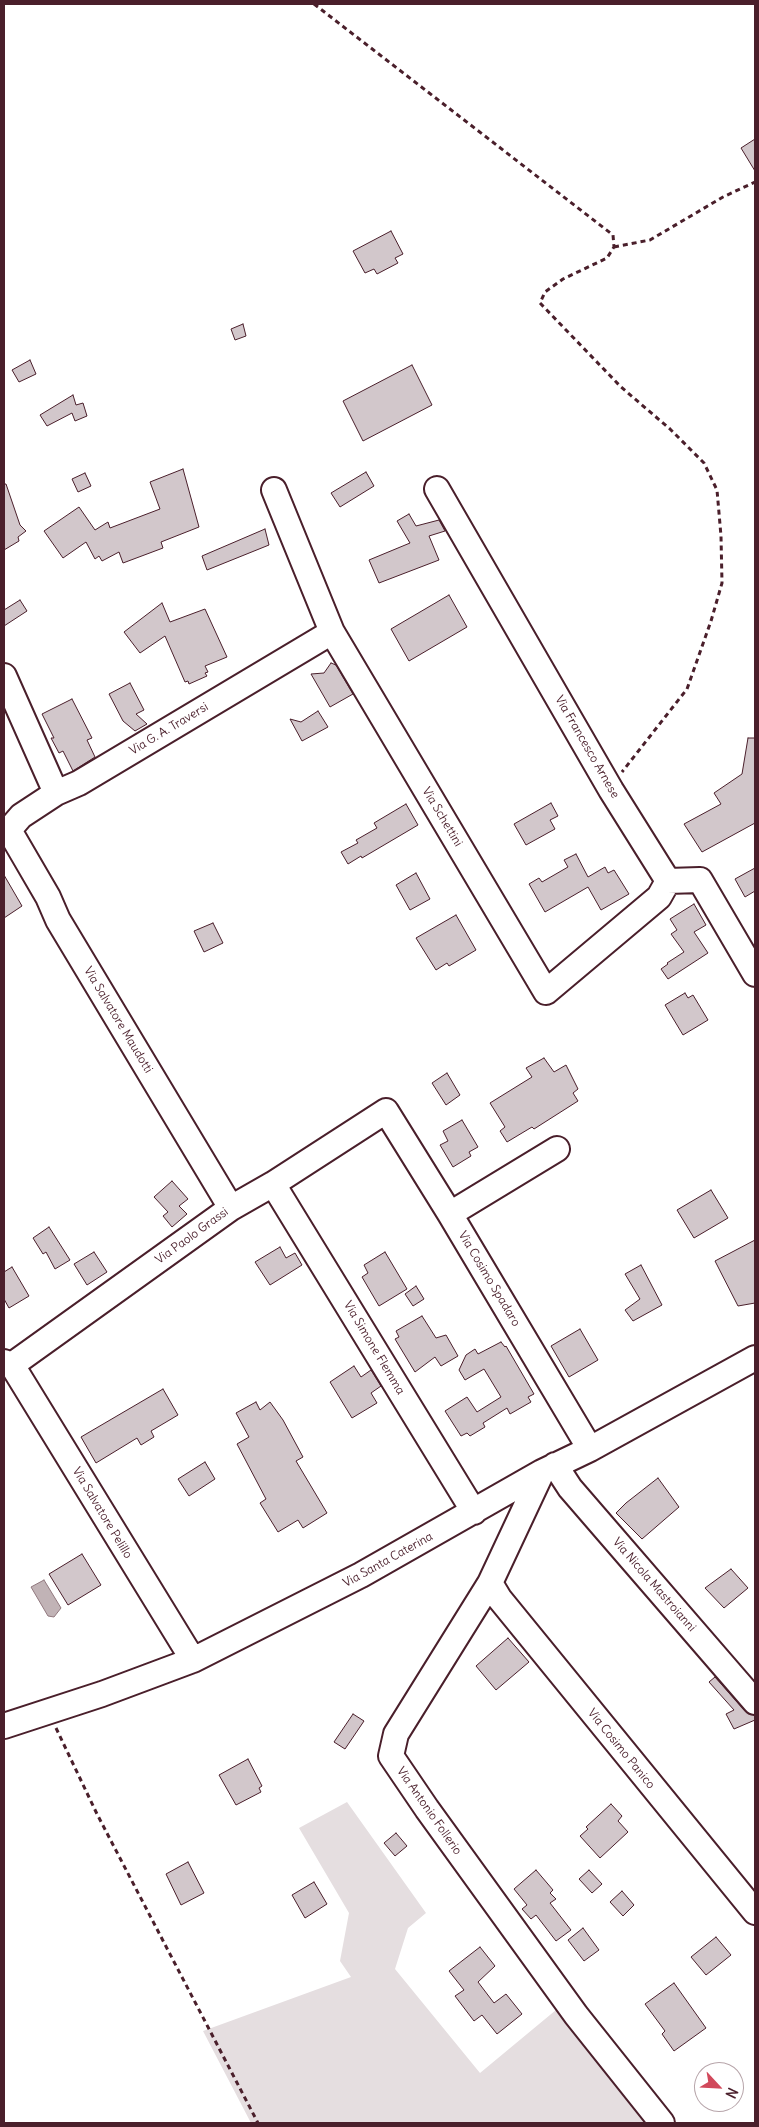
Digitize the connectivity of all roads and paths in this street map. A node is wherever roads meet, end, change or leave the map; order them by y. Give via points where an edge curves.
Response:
1 (314, 4) edge
2 (755, 182) edge
3 (614, 247) junction
4 (437, 489) dead end
5 (274, 490) dead end
6 (332, 632) junction
7 (4, 676) edge
8 (611, 790) junction
9 (56, 793) junction
10 (9, 830) joint
11 (668, 881) junction
12 (755, 974) edge
13 (386, 1111) joint
14 (557, 1149) dead end
15 (273, 1184) junction
16 (231, 1208) junction
17 (450, 1214) junction
18 (755, 1358) edge
19 (8, 1364) edge
20 (590, 1449) junction
21 (548, 1469) junction
22 (474, 1512) junction
23 (490, 1583) junction
24 (192, 1660) junction
25 (755, 1702) edge
26 (48, 1711) junction
27 (4, 1726) edge
28 (755, 1912) edge
29 (258, 2123) edge
30 (662, 2123) edge

1 - 3 path via 613,235
2 - 3 path via 650,240
3 - 8 path via 607,258 563,279 545,292 540,303 621,387 704,463 717,490 722,583 687,690 634,755
4 - 8 street, Via Francesco Arnese
5 - 6 street, Via Schettini
6 - 9 street, Via G. A. Traversi via 79,783
6 - 11 street, Via Schettini via 546,992 659,896
7 - 9 street
8 - 11 street, Via Francesco Arnese
9 - 10 street, Via G. A. Traversi via 22,816
10 - 16 street, Via Salvatore Maudotti via 58,920
11 - 12 street via 700,880
13 - 15 street, Via Paolo Grassi
13 - 17 street, Via Cosimo Spadaro
14 - 17 street
15 - 16 street, Via Paolo Grassi
15 - 22 street, Via Simone Flemma
16 - 19 street, Via Paolo Grassi
17 - 20 street, Via Cosimo Spadaro
18 - 20 street, Via Santa Caterina
19 - 24 street, Via Salvatore Pelillo
20 - 21 street, Via Santa Caterina
21 - 22 street, Via Santa Caterina
21 - 23 street, Via Antonio Follerio
21 - 25 street, Via Nicola Mastroianni via 570,1488
22 - 24 street, Via Santa Caterina via 361,1575
23 - 28 street, Via Cosimo Panico via 515,1619
23 - 30 street, Via Antonio Follerio via 396,1734 392,1756 576,2014
24 - 26 street, Via Santa Caterina
26 - 27 street, Via Santa Caterina
26 - 29 path via 97,1814

